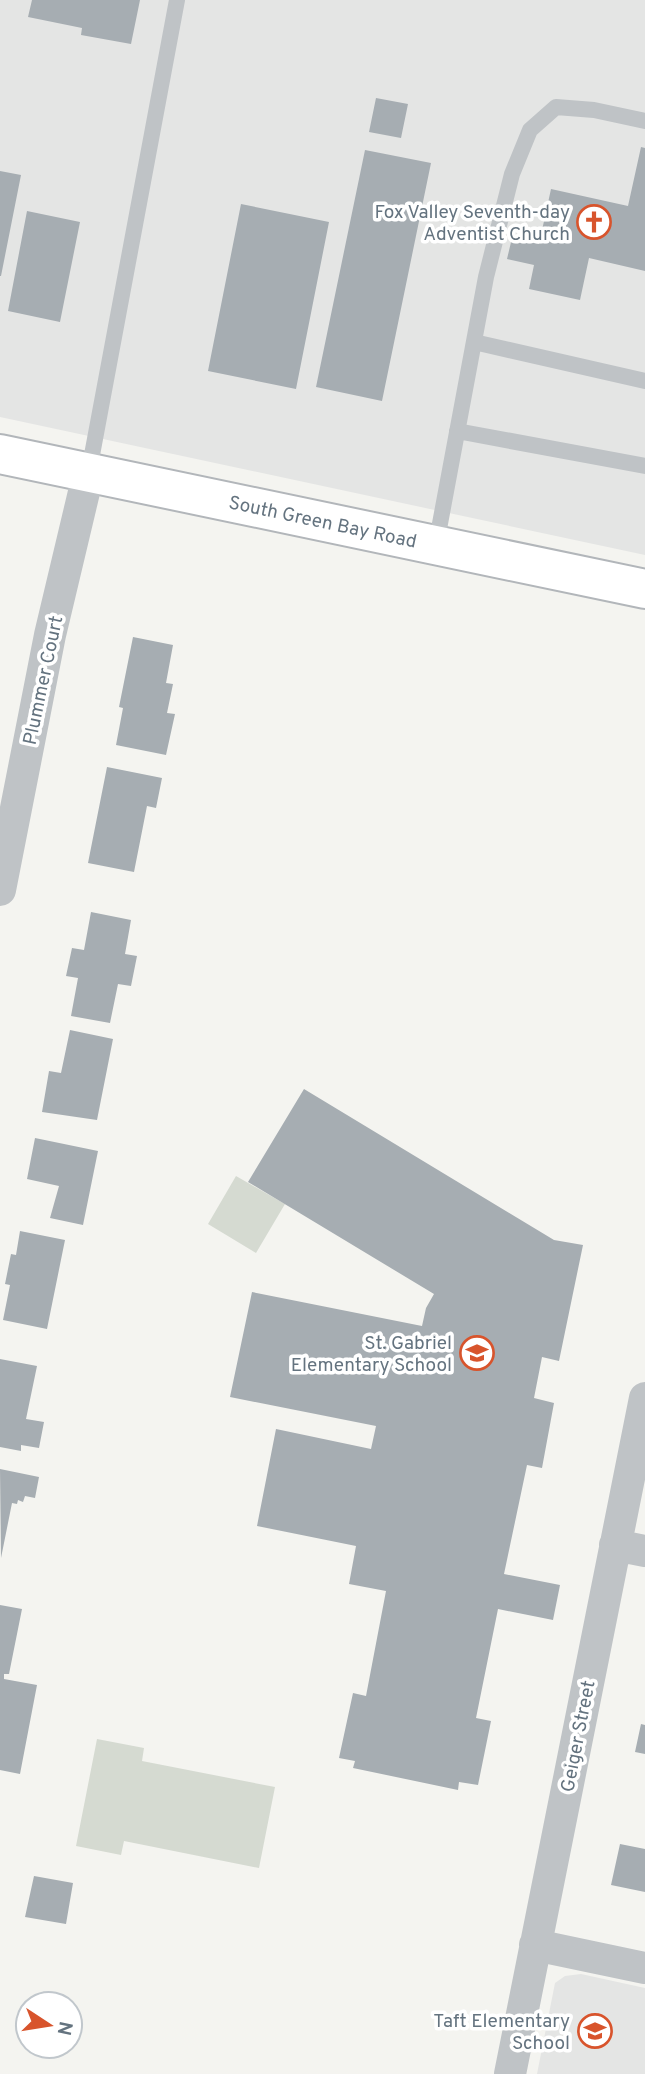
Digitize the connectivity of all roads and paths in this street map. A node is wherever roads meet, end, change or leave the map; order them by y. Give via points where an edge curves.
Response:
1 (177, 0) edge
2 (645, 121) edge
3 (474, 342) junction
4 (645, 381) edge
5 (457, 431) junction
6 (0, 454) edge
7 (645, 466) edge
8 (89, 471) junction
9 (436, 545) junction
10 (645, 589) edge
11 (0, 890) edge
12 (645, 1398) edge
13 (630, 1548) edge
14 (536, 1945) junction
15 (645, 1968) edge
16 (510, 2074) edge

1 - 8 lane
2 - 3 lane via 556,107 530,130 512,174
3 - 4 lane
3 - 5 lane
5 - 7 lane
5 - 9 lane
6 - 8 main road, South Green Bay Road
8 - 9 main road, South Green Bay Road
8 - 11 street, Plummer Court via 50,635
9 - 10 main road, South Green Bay Road
12 - 13 street, Geiger Street
13 - 14 street, Geiger Street
14 - 15 street
14 - 16 street, Geiger Street

